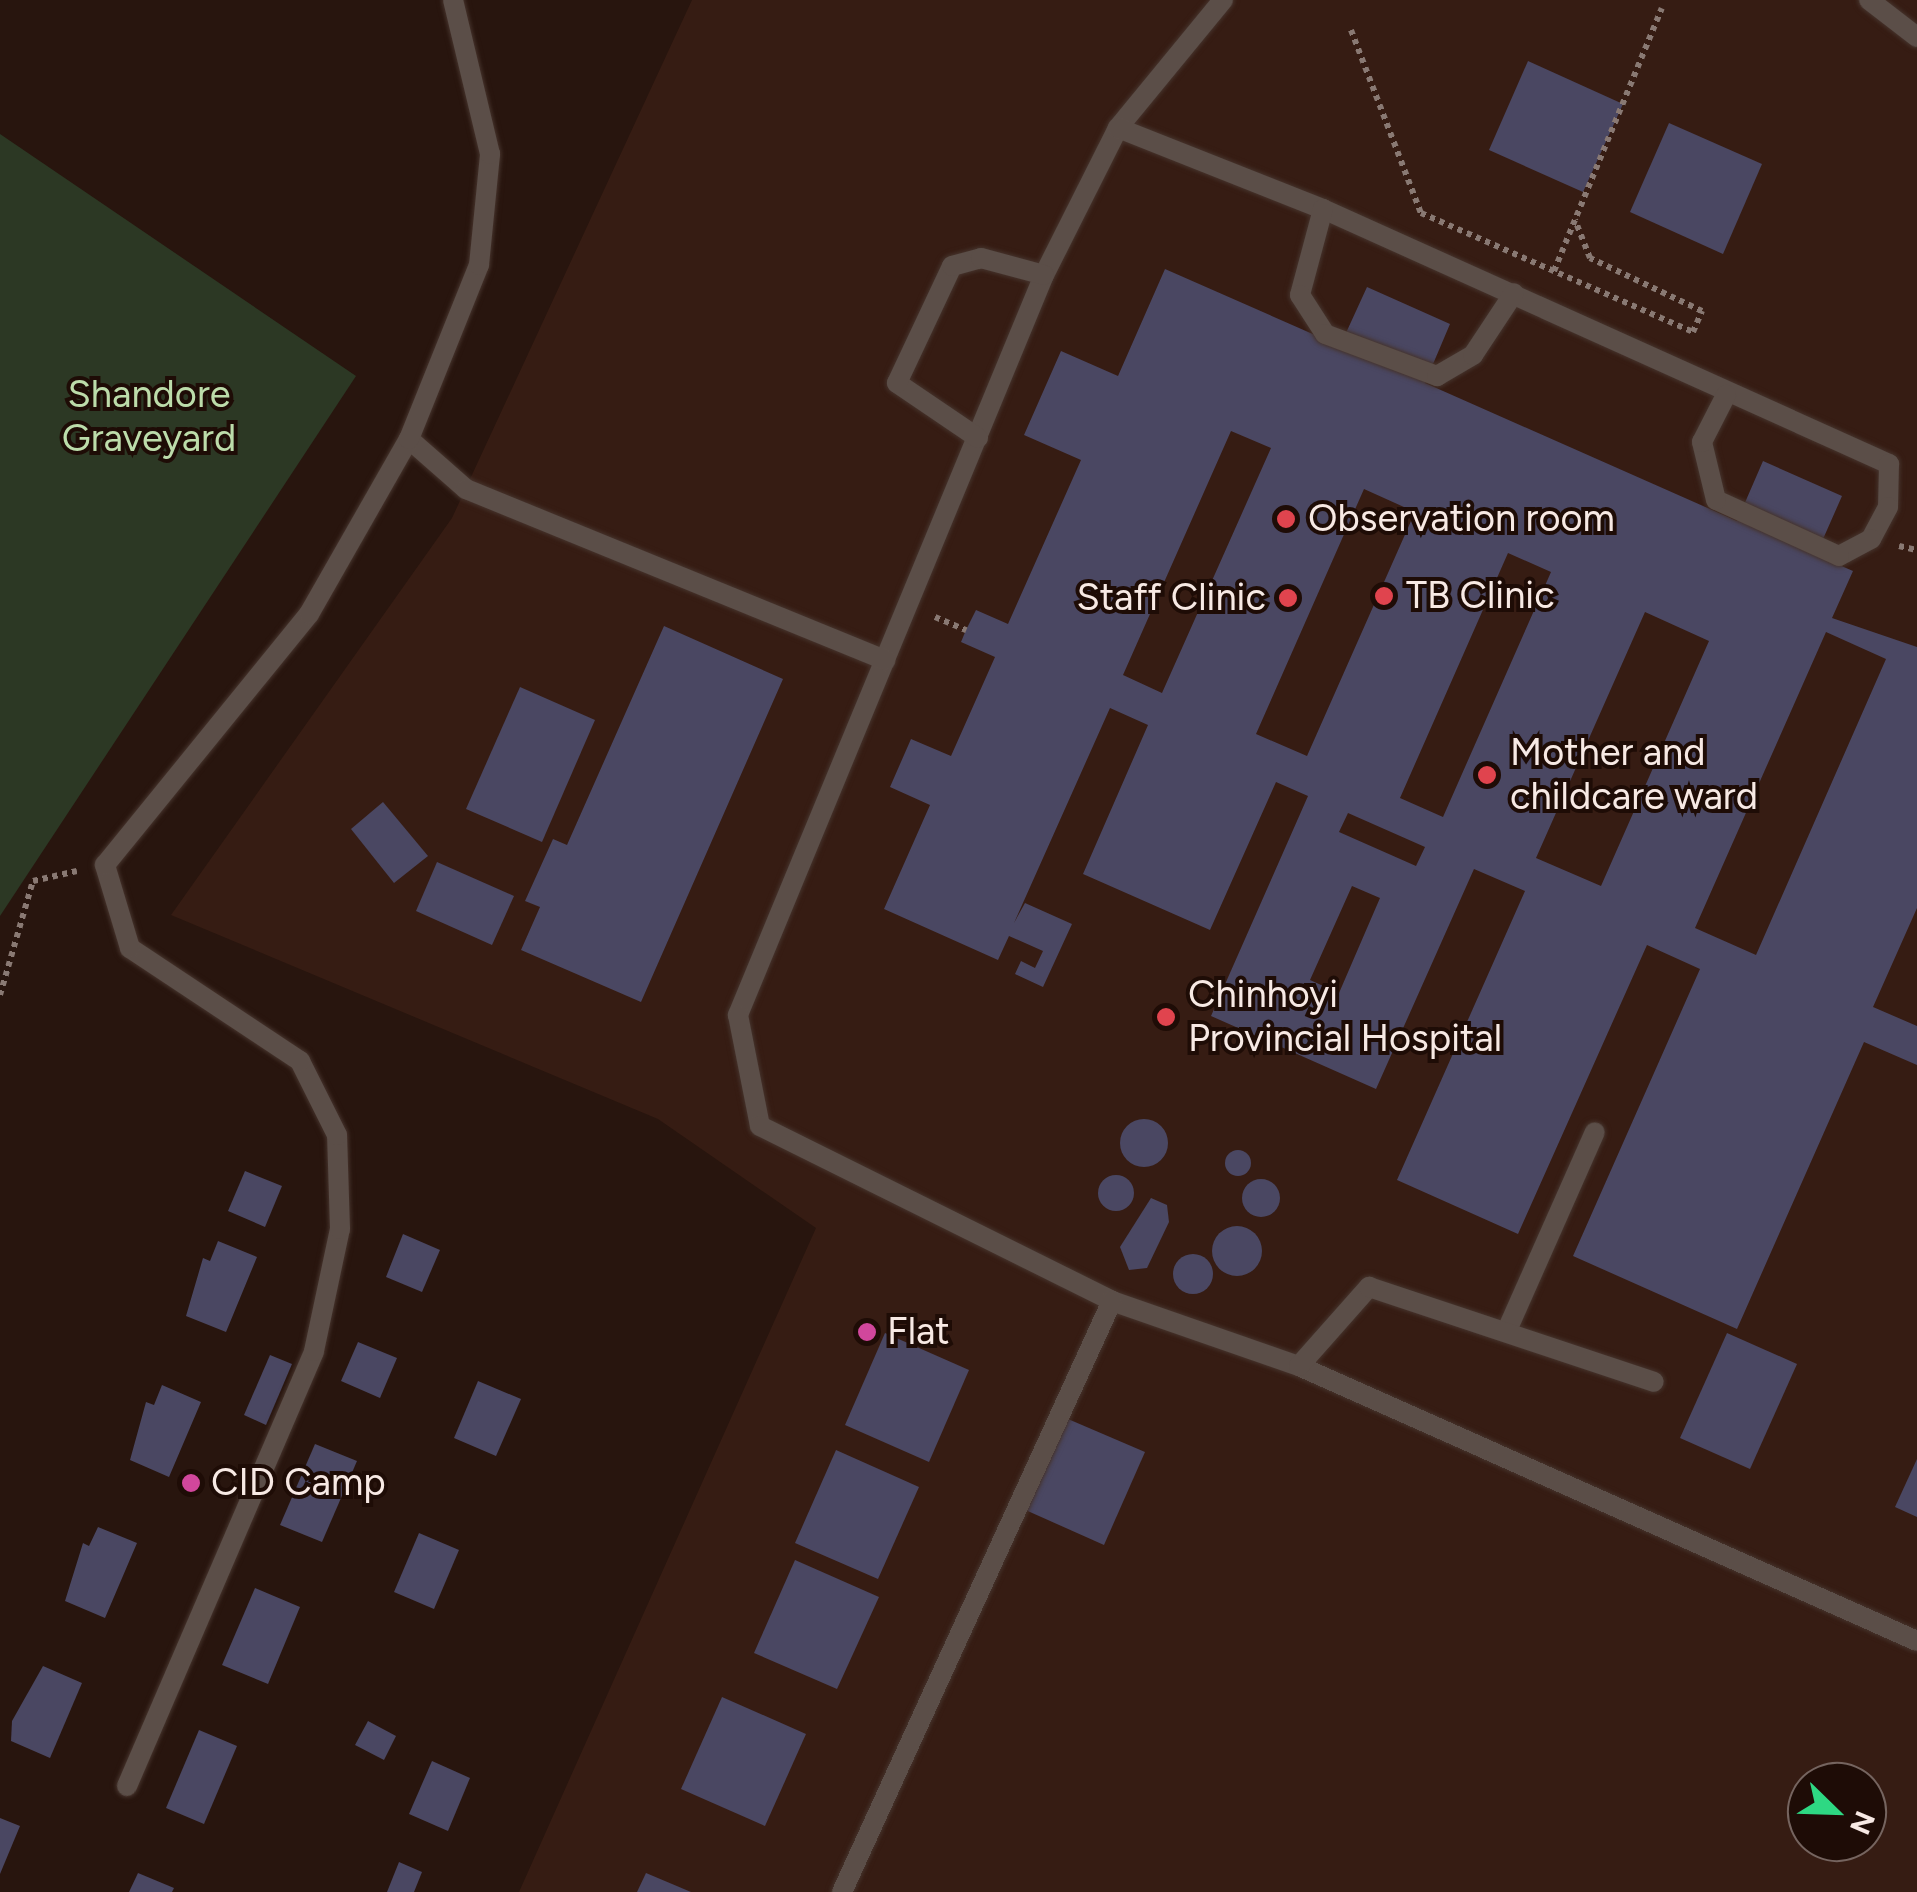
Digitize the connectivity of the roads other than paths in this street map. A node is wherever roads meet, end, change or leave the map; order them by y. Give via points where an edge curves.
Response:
1 (453, 0) edge
2 (1223, 0) edge
3 (1869, 0) edge
4 (1917, 37) edge
5 (1118, 128) junction
6 (1323, 208) junction
7 (1044, 275) junction
8 (1514, 292) junction
9 (1726, 395) junction
10 (978, 438) junction
11 (409, 439) junction
12 (886, 660) junction
13 (1595, 1132) dead end
14 (1112, 1300) junction
15 (1508, 1328) junction
16 (1299, 1366) junction
17 (1654, 1382) dead end
18 (1917, 1641) edge
19 (127, 1786) dead end
20 (842, 1892) edge

1 - 11 lane via 490,154 478,265
2 - 5 lane
3 - 4 lane
5 - 6 lane
5 - 7 lane
6 - 8 lane
6 - 8 lane via 1300,294 1325,334 1437,376 1472,355
7 - 10 lane
7 - 10 lane via 982,258 952,266 898,383
8 - 9 lane
9 - 9 lane via 1889,464 1888,507 1871,539 1840,556 1716,500 1702,442
10 - 12 lane
11 - 12 lane via 466,489
11 - 19 lane via 309,614 105,865 130,948 300,1061 337,1135 340,1229 314,1351
12 - 14 lane via 738,1015 760,1126
13 - 15 lane
14 - 16 lane
14 - 20 lane
15 - 16 lane via 1369,1288
15 - 17 lane
16 - 18 lane

